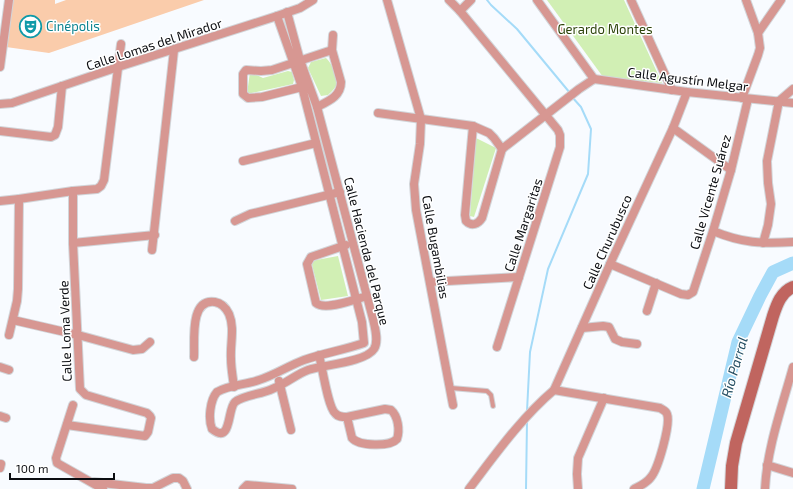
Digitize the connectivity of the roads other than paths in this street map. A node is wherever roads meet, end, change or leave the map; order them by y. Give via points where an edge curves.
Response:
1 (9, 0) edge
2 (313, 0) edge
3 (387, 0) edge
4 (449, 0) edge
5 (471, 0) edge
6 (537, 0) edge
7 (631, 0) edge
8 (746, 0) edge
9 (782, 0) edge
10 (460, 11) junction
11 (287, 12) junction
12 (277, 16) junction
13 (758, 33) junction
14 (333, 35) dead end
15 (121, 44) dead end
16 (174, 50) junction
17 (332, 50) junction
18 (296, 61) junction
19 (0, 67) edge
20 (118, 67) junction
21 (594, 79) junction
22 (62, 86) junction
23 (306, 86) junction
24 (793, 89) edge
25 (672, 90) junction
26 (687, 92) junction
27 (745, 98) junction
28 (779, 101) junction
29 (793, 102) edge
30 (0, 104) edge
31 (318, 107) junction
32 (378, 113) dead end
33 (546, 114) junction
34 (421, 119) junction
35 (473, 126) junction
36 (673, 128) junction
37 (0, 131) edge
38 (316, 143) junction
39 (502, 149) junction
40 (243, 161) dead end
41 (731, 170) junction
42 (73, 191) junction
43 (340, 192) junction
44 (329, 195) junction
45 (19, 199) junction
46 (0, 201) edge
47 (235, 221) dead end
48 (713, 231) junction
49 (155, 235) junction
50 (793, 242) edge
51 (74, 243) junction
52 (353, 243) junction
53 (763, 243) junction
54 (342, 246) junction
55 (152, 250) dead end
56 (610, 264) junction
57 (519, 277) junction
58 (430, 282) junction
59 (656, 283) junction
60 (793, 287) edge
61 (367, 296) junction
62 (356, 299) junction
63 (647, 311) dead end
64 (13, 320) junction
65 (582, 328) junction
66 (78, 335) junction
67 (9, 336) dead end
68 (150, 342) dead end
69 (364, 343) junction
70 (637, 344) dead end
71 (497, 347) dead end
72 (377, 351) junction
73 (319, 355) junction
74 (194, 357) dead end
75 (322, 366) junction
76 (0, 367) edge
77 (793, 367) edge
78 (9, 370) dead end
79 (276, 374) junction
80 (280, 385) junction
81 (234, 387) junction
82 (451, 388) junction
83 (554, 390) junction
84 (604, 398) junction
85 (73, 404) dead end
86 (453, 405) dead end
87 (494, 406) dead end
88 (347, 417) junction
89 (67, 425) junction
90 (291, 430) dead end
91 (767, 465) junction
92 (793, 473) edge
93 (92, 482) junction
94 (103, 489) edge
95 (187, 489) edge
96 (243, 489) edge
97 (292, 489) edge
98 (469, 489) edge
99 (578, 489) edge
100 (634, 489) edge
101 (732, 489) edge
102 (765, 489) edge

1 - 19 street
2 - 11 street, Calle Lomas del Mirador
3 - 34 street, Calle Bugambilias
4 - 10 street, Calle Margaritas
5 - 10 street
6 - 21 street
7 - 25 street
8 - 13 street, Calle Vicente Suárez
9 - 13 street
10 - 33 street, Calle Margaritas
11 - 12 street, Calle Lomas del Mirador
11 - 18 street, Calle Hacienda del Parque
12 - 16 street, Calle Lomas del Mirador
12 - 18 street, Calle Hacienda del Parque
13 - 27 street, Calle Vicente Suárez via 760,48
14 - 17 street
15 - 20 street
16 - 20 street, Calle Lomas del Mirador
16 - 49 street
17 - 18 street
17 - 31 street via 341,87 337,95
18 - 23 street, Calle Hacienda del Parque
18 - 23 street via 267,71 246,70 243,77 243,94 251,98 262,97
20 - 22 street, Calle Lomas del Mirador
20 - 42 street via 103,184 97,189
21 - 25 street, Calle Agustín Melgar
21 - 33 street
22 - 30 street, Calle Lomas del Mirador via 12,103
22 - 37 street via 55,135
23 - 31 street, Calle Hacienda del Parque
23 - 38 street, Calle Hacienda del Parque
24 - 28 street
25 - 26 street, Calle Agustín Melgar
26 - 27 street, Calle Agustín Melgar
26 - 36 street, Calle Churubusco
27 - 28 street, Calle Agustín Melgar
27 - 41 street, Calle Vicente Suárez
28 - 29 street, Calle Agustín Melgar
28 - 53 street via 767,161 771,204
31 - 43 street, Calle Hacienda del Parque
32 - 34 street
33 - 39 street
33 - 57 street, Calle Margaritas via 560,135 560,147
34 - 35 street
34 - 58 street, Calle Bugambilias via 414,194
35 - 39 street via 489,133
35 - 39 street via 465,215 469,224 478,224 482,218
36 - 41 street
36 - 56 street, Calle Churubusco
38 - 40 street
38 - 44 street, Calle Hacienda del Parque
41 - 48 street, Calle Vicente Suárez
42 - 45 street
42 - 51 street, Calle Loma Verde
43 - 44 street
43 - 52 street, Calle Hacienda del Parque
44 - 47 street via 250,214
44 - 54 street, Calle Hacienda del Parque
45 - 46 street
45 - 64 street via 18,289
48 - 53 street via 734,239
48 - 59 street, Calle Vicente Suárez via 693,292 684,295
49 - 51 street
49 - 55 street
50 - 53 street
51 - 66 street, Calle Loma Verde
52 - 54 street
52 - 61 street, Calle Hacienda del Parque
54 - 62 street, Calle Hacienda del Parque
54 - 62 street via 310,257 308,260 316,303 324,307
56 - 59 street
56 - 65 street, Calle Churubusco
57 - 58 street
57 - 71 street, Calle Margaritas
58 - 82 street, Calle Bugambilias
59 - 63 street
60 - 101 main road via 784,292 779,299 773,316 736,443
61 - 62 street
61 - 72 street, Calle Hacienda del Parque
62 - 69 street, Calle Hacienda del Parque via 364,330
64 - 66 street
64 - 67 street
65 - 70 street via 609,327 615,339
65 - 83 street, Calle Churubusco
66 - 68 street via 133,350 142,349
66 - 89 street, Calle Loma Verde via 79,384 82,392 147,413 151,418 145,436
69 - 72 street
69 - 73 street
72 - 75 street
73 - 75 street
73 - 79 street via 302,360
74 - 81 street via 200,307 205,303 218,303 226,309 231,323
75 - 80 street
75 - 88 street via 332,410 338,416
76 - 78 street
77 - 91 street
79 - 80 street
79 - 81 street
80 - 81 street via 234,402 226,430 214,431 210,420 215,394 220,390
80 - 90 street
82 - 86 street, Calle Bugambilias
82 - 87 lane via 487,391
83 - 84 street
83 - 98 street, Calle Churubusco via 516,428
84 - 99 street via 578,458
84 - 100 street via 660,408 667,414 667,426 656,470 647,481
85 - 89 street
88 - 88 street via 384,409 391,410 395,414 399,429 397,439 392,443 359,443 352,438
89 - 93 street via 56,458 57,463
91 - 92 street
91 - 102 street
93 - 94 street
93 - 95 street via 153,488 173,478 179,478
96 - 97 street via 247,485

